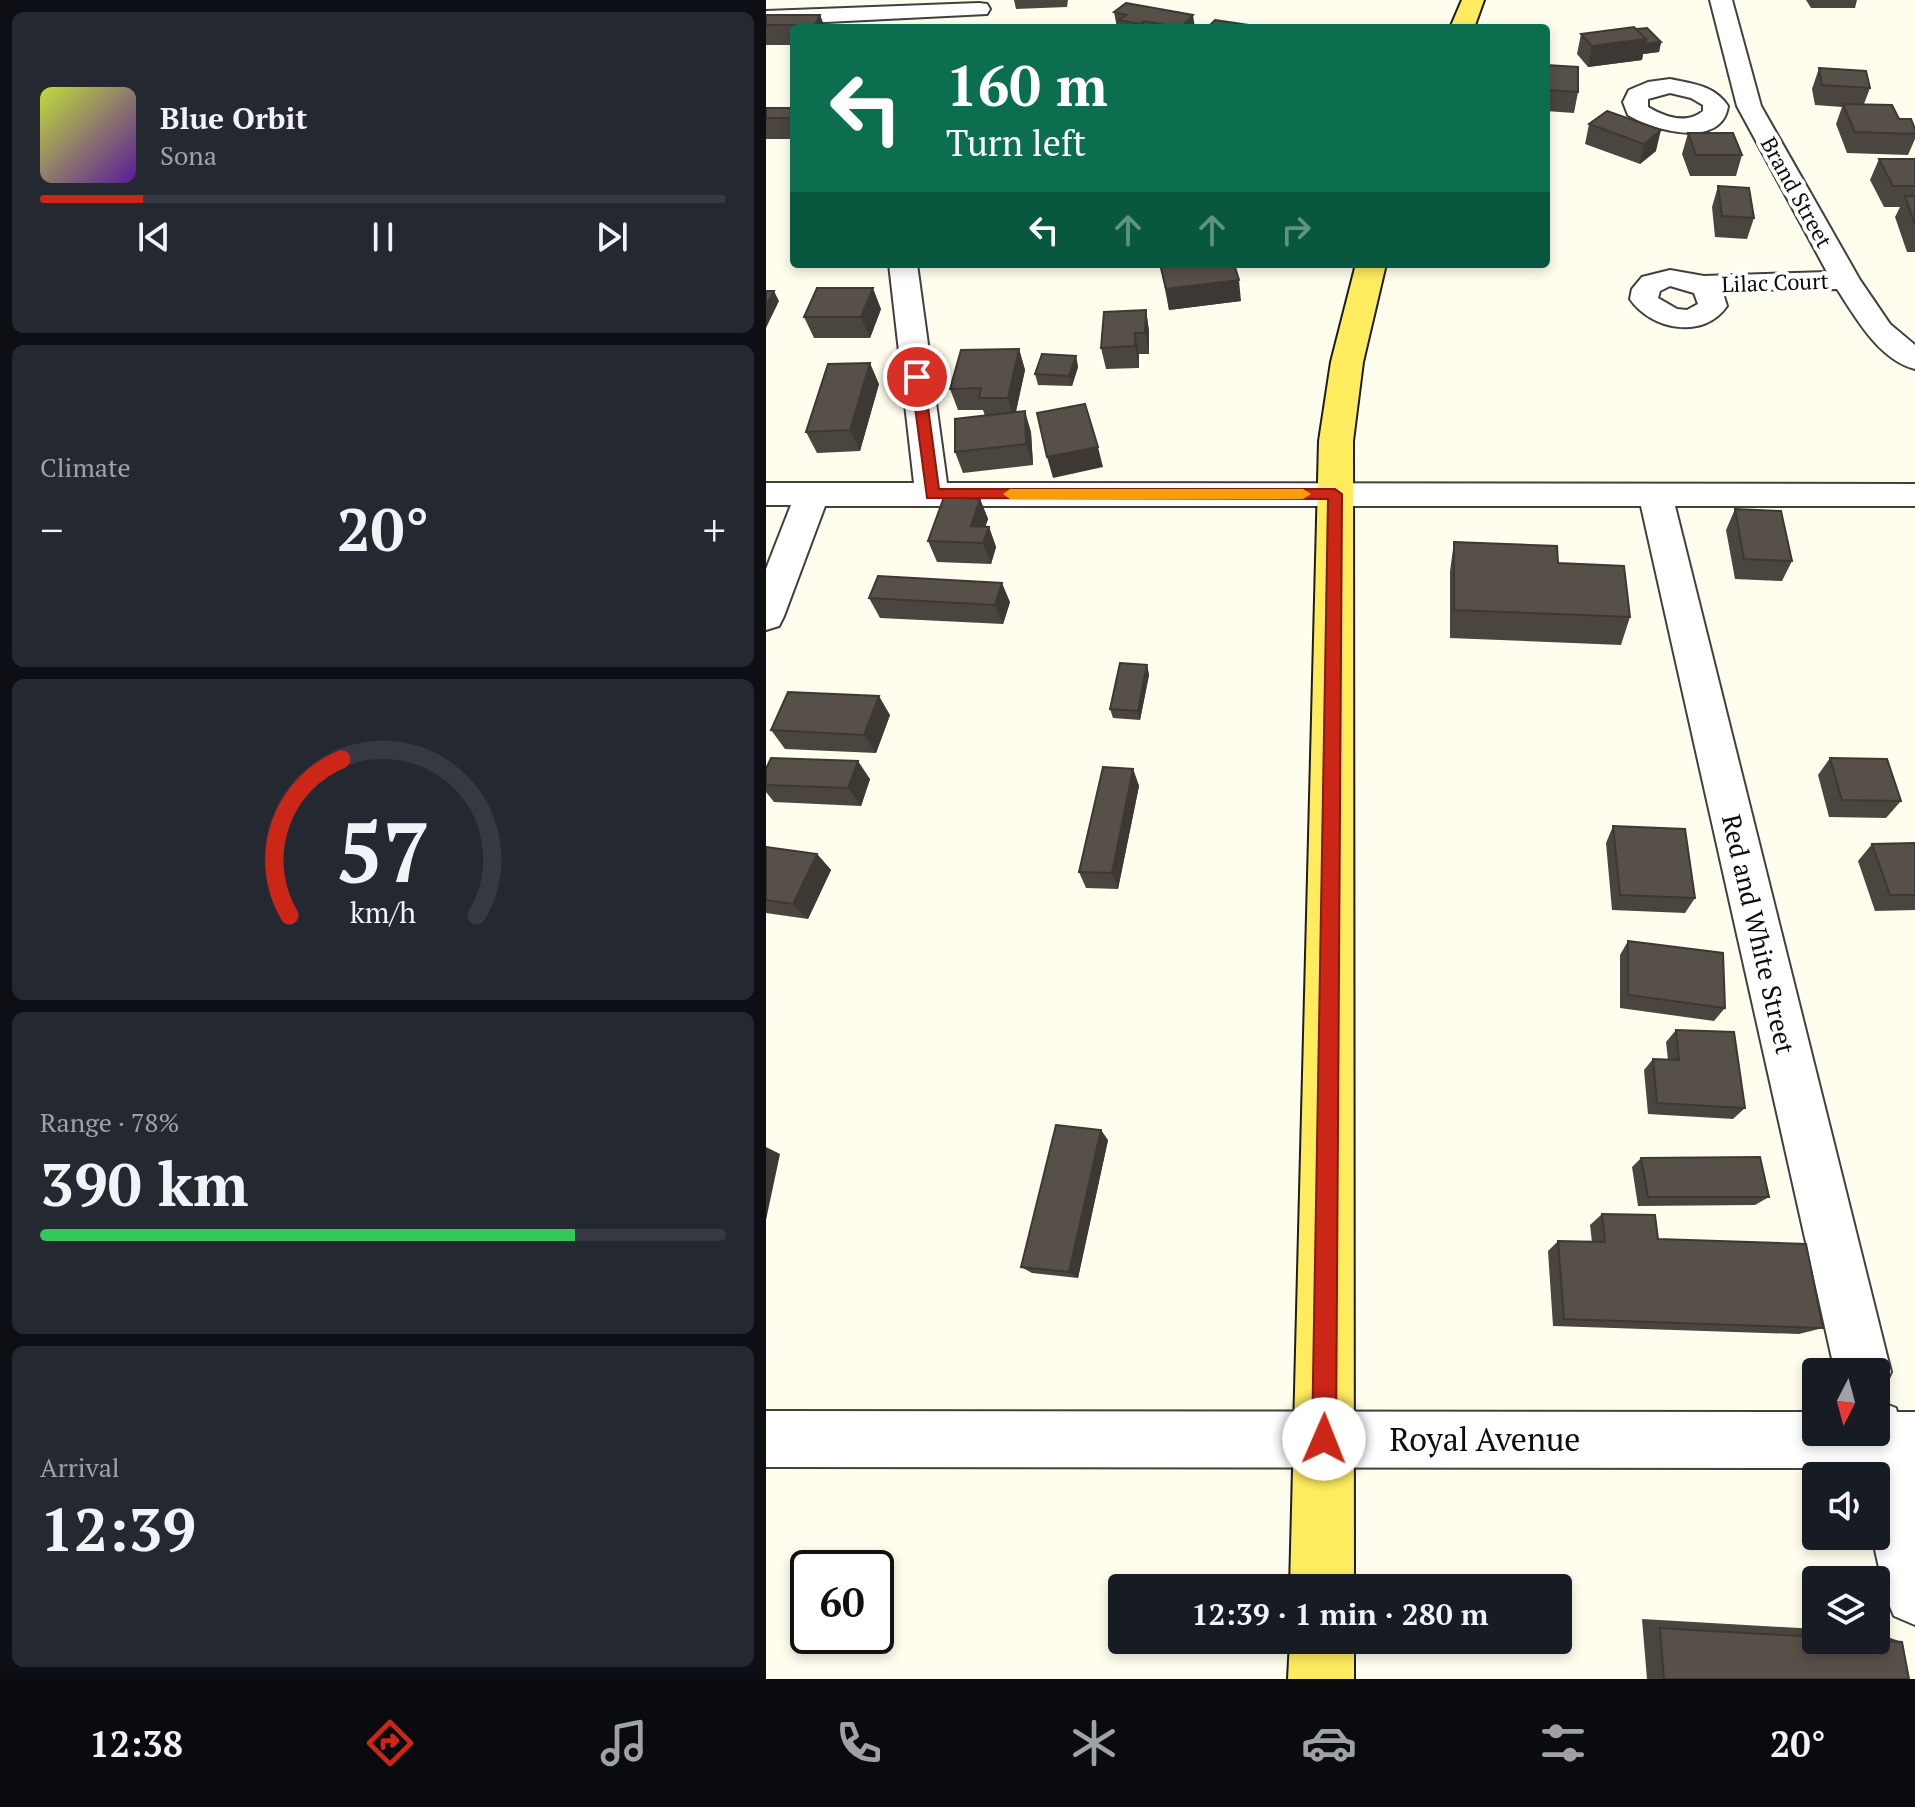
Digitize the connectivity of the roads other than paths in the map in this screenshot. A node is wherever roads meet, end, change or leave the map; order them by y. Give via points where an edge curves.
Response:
1 (1473, 0) edge
2 (1721, 0) edge
3 (974, 5) edge
4 (766, 18) edge
5 (873, 21) edge
6 (998, 24) edge
7 (1464, 24) edge
8 (1716, 106) dead end
9 (1749, 106) junction
10 (904, 268) edge
11 (1370, 268) edge
12 (1846, 280) junction
13 (1704, 287) dead end
14 (1915, 360) edge
15 (766, 494) edge
16 (812, 494) junction
17 (932, 494) junction
18 (1335, 494) junction
19 (1655, 495) junction
20 (1915, 495) edge
21 (766, 616) edge
22 (1860, 1358) edge
23 (1802, 1436) edge
24 (1890, 1436) edge
25 (766, 1439) edge
26 (1324, 1439) junction
27 (1322, 1574) edge
28 (1915, 1595) edge
29 (1322, 1654) edge
30 (1321, 1679) edge

1 - 7 main road
2 - 9 street, Brand Street
3 - 5 street
3 - 6 street
4 - 5 street
8 - 9 street
9 - 12 street, Brand Street
10 - 17 street
11 - 18 main road via 1347,362
12 - 13 street, Lilac Court via 1715,282
12 - 14 street, Brand Street via 1879,330
15 - 16 street
16 - 17 street
16 - 21 street
17 - 18 street
18 - 19 street
18 - 26 main road
19 - 20 street
19 - 22 street, Red and White Street
23 - 26 street, Royal Avenue
24 - 28 street
25 - 26 street, Royal Avenue
26 - 27 main road
29 - 30 main road

